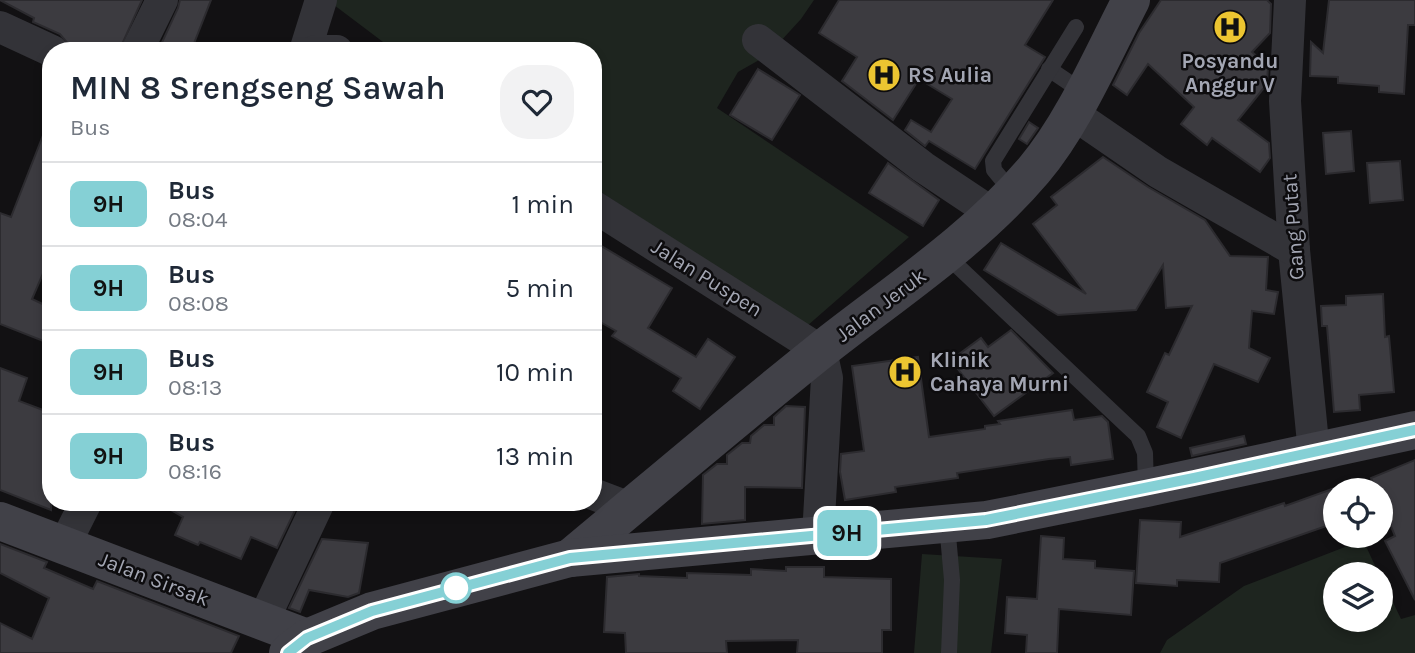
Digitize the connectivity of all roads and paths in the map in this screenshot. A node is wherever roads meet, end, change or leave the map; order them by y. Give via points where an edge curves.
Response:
1 (162, 0) edge
2 (321, 0) edge
3 (1131, 0) edge
4 (1290, 0) edge
5 (0, 27) edge
6 (1076, 27) dead end
7 (758, 40) dead end
8 (141, 42) edge
9 (308, 42) edge
10 (42, 46) edge
11 (1049, 69) junction
12 (1077, 102) junction
13 (1003, 203) junction
14 (602, 212) edge
15 (1294, 250) junction
16 (947, 256) junction
17 (821, 351) junction
18 (1415, 430) edge
19 (1314, 453) junction
20 (1146, 488) junction
21 (602, 497) edge
22 (630, 508) junction
23 (82, 511) edge
24 (314, 511) edge
25 (0, 521) edge
26 (947, 524) junction
27 (818, 536) junction
28 (65, 544) junction
29 (570, 558) junction
30 (263, 621) junction
31 (297, 645) edge
32 (949, 653) edge

1 - 8 street
2 - 9 street
3 - 12 main road, Jalan Jeruk
4 - 15 street, Gang Putat via 1285,101
5 - 10 street
6 - 11 lane
7 - 13 street via 923,167
11 - 12 lane
11 - 13 lane via 993,161
12 - 13 main road, Jalan Jeruk via 1035,169
12 - 15 street via 1158,172
13 - 16 main road, Jalan Jeruk
14 - 17 street, Jalan Puspen
15 - 19 street, Gang Putat
16 - 17 main road, Jalan Jeruk
16 - 20 lane via 1138,436 1145,453
17 - 22 main road, Jalan Jeruk
17 - 27 street via 827,378
18 - 19 main road
19 - 20 main road
20 - 26 main road
21 - 22 street
22 - 29 main road, Jalan Jeruk
23 - 28 street
24 - 30 street
25 - 28 main road, Jalan Sirsak
26 - 27 main road
26 - 32 lane via 952,580
27 - 29 main road
28 - 30 main road, Jalan Sirsak
29 - 31 main road via 372,611
30 - 31 main road, Jalan Sirsak

